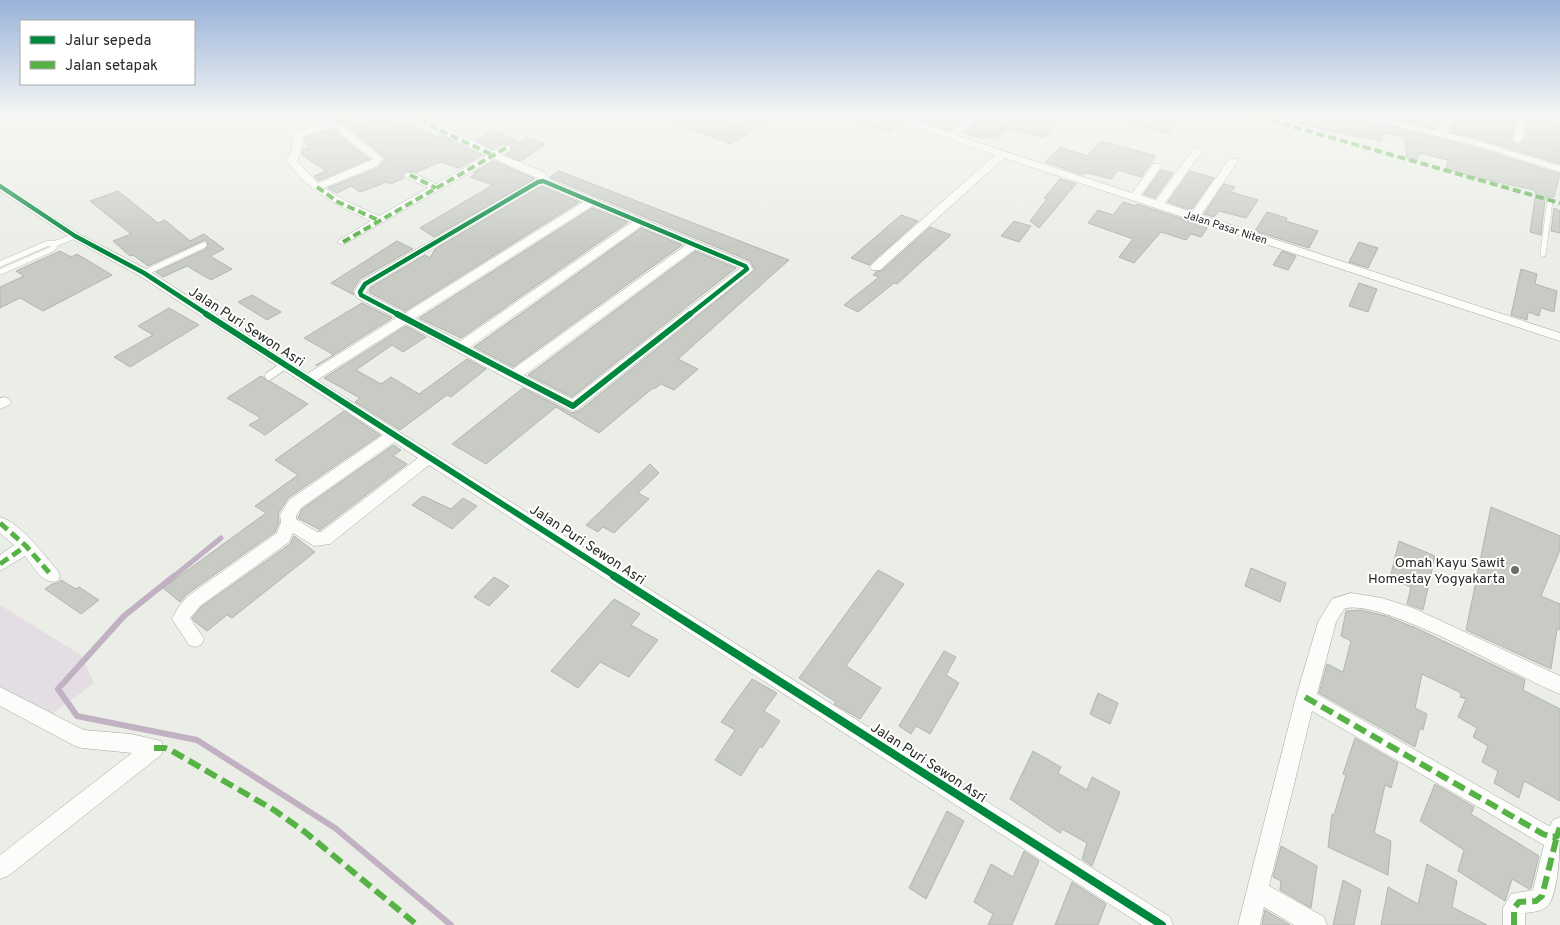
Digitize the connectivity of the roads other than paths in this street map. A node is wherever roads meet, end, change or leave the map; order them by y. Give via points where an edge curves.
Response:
1 (292, 160) edge
2 (377, 160) edge
3 (484, 160) edge
4 (506, 160) edge
5 (995, 160) edge
6 (1021, 160) edge
7 (1191, 160) edge
8 (1532, 160) edge
9 (1233, 161) dead end
10 (1157, 166) dead end
11 (1560, 169) edge
12 (410, 174) dead end
13 (545, 181) junction
14 (0, 186) edge
15 (317, 187) junction
16 (436, 188) junction
17 (1134, 197) junction
18 (1550, 200) dead end
19 (592, 201) junction
20 (1158, 205) junction
21 (1194, 217) junction
22 (378, 220) junction
23 (640, 222) junction
24 (75, 236) junction
25 (343, 242) dead end
26 (57, 243) junction
27 (204, 245) dead end
28 (694, 245) junction
29 (1543, 254) dead end
30 (1, 263) edge
31 (876, 267) dead end
32 (10, 268) junction
33 (0, 272) edge
34 (144, 273) junction
35 (401, 315) junction
36 (1560, 337) edge
37 (461, 347) junction
38 (297, 373) junction
39 (269, 376) dead end
40 (514, 376) junction
41 (394, 436) junction
42 (428, 458) junction
43 (289, 522) junction
44 (0, 523) edge
45 (26, 546) junction
46 (0, 564) edge
47 (52, 576) dead end
48 (195, 639) dead end
49 (1560, 685) edge
50 (0, 696) edge
51 (1305, 697) junction
52 (1558, 831) edge
53 (0, 868) edge
54 (1257, 891) junction
55 (1162, 925) edge
56 (1249, 925) edge
57 (1316, 925) edge
58 (1514, 925) edge

1 - 15 street
2 - 15 street
3 - 16 street
4 - 13 street via 540,174
5 - 31 street
6 - 17 street, Jalan Pasar Niten
7 - 20 street
8 - 11 street
9 - 21 street
10 - 17 street
12 - 16 street
13 - 19 street
13 - 35 street via 538,182 361,288 361,295
14 - 24 street, Jalan Puri Sewon Asri
15 - 22 street via 338,202
16 - 22 street
17 - 20 street, Jalan Pasar Niten
18 - 29 lane
19 - 23 street
19 - 35 street
20 - 21 street, Jalan Pasar Niten
21 - 36 street, Jalan Pasar Niten
22 - 25 street
23 - 28 street
23 - 37 street
24 - 26 lane
24 - 34 street, Jalan Puri Sewon Asri
26 - 30 lane via 46,244
26 - 32 lane via 52,249
27 - 34 lane
28 - 40 street
28 - 40 street via 747,269 575,406
30 - 32 lane
32 - 33 lane
34 - 38 street, Jalan Puri Sewon Asri
35 - 37 street
35 - 38 street via 336,357
37 - 40 street
38 - 39 lane
38 - 41 street, Jalan Puri Sewon Asri
41 - 42 street, Jalan Puri Sewon Asri
41 - 43 street via 296,504 288,515
42 - 43 street via 324,539 314,539
42 - 55 street, Jalan Puri Sewon Asri
43 - 48 street via 283,537 194,601 185,611 183,624
44 - 45 street
45 - 46 street
45 - 47 street
49 - 51 street via 1407,613 1346,599 1333,610
50 - 53 street via 82,739 154,748
51 - 52 street via 1543,834 1553,837
51 - 54 street
52 - 58 street via 1542,896 1536,901 1519,902 1514,908
54 - 56 street
54 - 57 street

